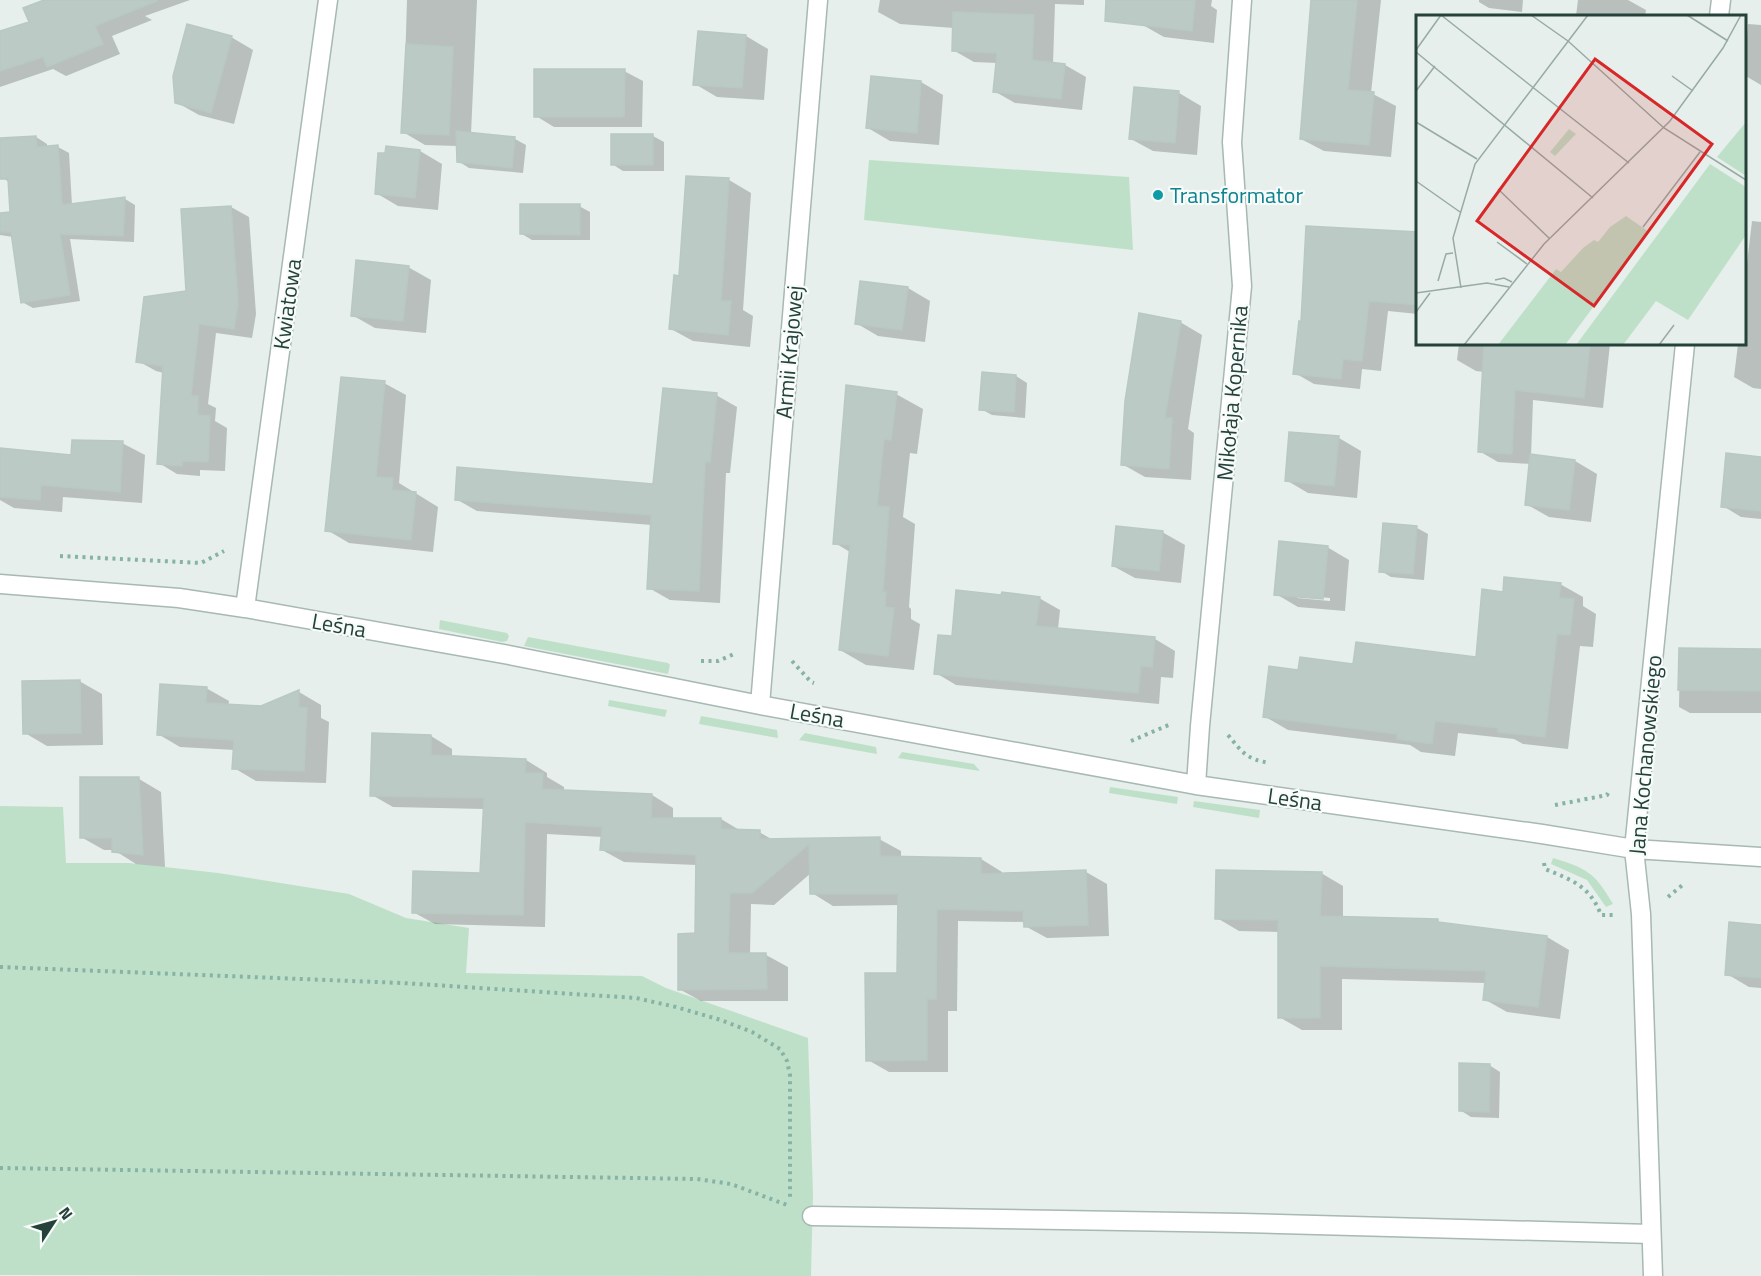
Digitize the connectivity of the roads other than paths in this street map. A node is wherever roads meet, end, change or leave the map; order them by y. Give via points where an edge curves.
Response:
1 (328, 0) edge
2 (818, 0) edge
3 (1242, 0) edge
4 (1721, 0) edge
5 (1719, 15) edge
6 (1685, 345) edge
7 (0, 584) edge
8 (245, 608) junction
9 (760, 705) junction
10 (1196, 785) junction
11 (1634, 849) junction
12 (1761, 857) edge
13 (812, 1216) dead end
14 (1651, 1234) junction
15 (1653, 1276) edge

1 - 8 street, Kwiatowa
2 - 9 street, Armii Krajowej
3 - 10 street, Mikołaja Kopernika via 1232,142 1242,286
4 - 5 street
6 - 11 street, Jana Kochanowskiego
7 - 8 street, Leśna via 178,598
8 - 9 street, Leśna
9 - 10 street, Leśna
10 - 11 street, Leśna
11 - 12 street, Leśna
11 - 14 street, Jana Kochanowskiego via 1641,914
13 - 14 street
14 - 15 street, Jana Kochanowskiego

